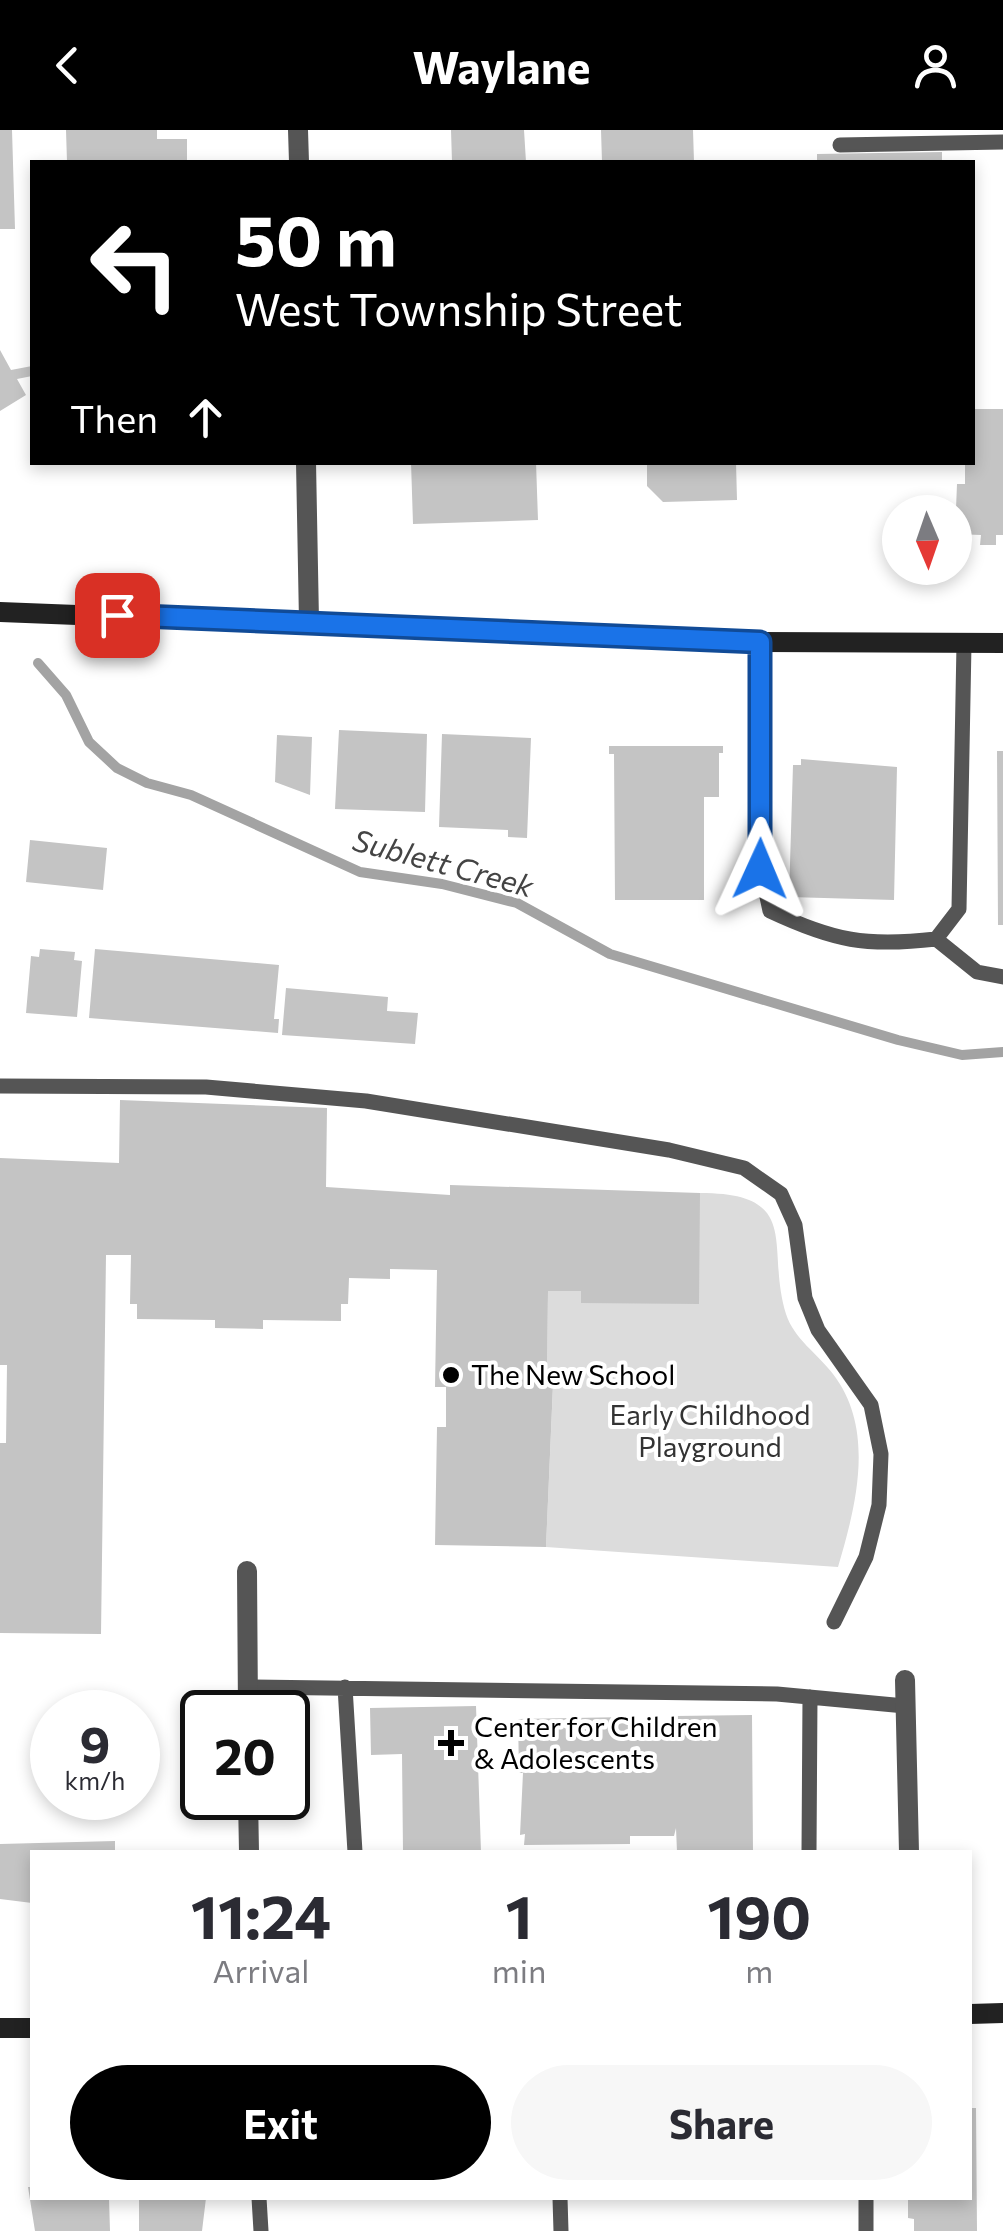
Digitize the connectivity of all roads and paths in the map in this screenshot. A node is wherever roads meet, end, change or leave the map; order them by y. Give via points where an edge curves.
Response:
1 (298, 130) edge
2 (1003, 142) edge
3 (840, 145) dead end
4 (299, 160) edge
5 (306, 465) edge
6 (0, 612) edge
7 (309, 621) junction
8 (760, 642) junction
9 (1003, 643) edge
10 (964, 644) junction
11 (936, 938) junction
12 (1003, 977) edge
13 (0, 1086) edge
14 (247, 1572) dead end
15 (834, 1622) dead end
16 (905, 1680) dead end
17 (345, 1687) junction
18 (248, 1688) joint
19 (810, 1698) junction
20 (905, 1706) junction
21 (248, 1820) edge
22 (249, 1850) edge
23 (354, 1850) edge
24 (809, 1850) edge
25 (909, 1850) edge
26 (1003, 2013) edge
27 (972, 2014) edge
28 (0, 2028) edge
29 (30, 2028) edge
30 (260, 2200) edge
31 (560, 2200) edge
32 (866, 2200) edge
33 (261, 2231) edge
34 (561, 2231) edge
35 (866, 2231) edge

1 - 4 street
2 - 3 lane
5 - 7 street
6 - 7 street
7 - 8 street
8 - 10 street
8 - 11 lane via 760,869 770,911 823,936 885,944
9 - 10 street
10 - 11 lane via 959,909
11 - 12 lane via 977,972
13 - 15 lane via 206,1087 366,1102 744,1168 781,1194 795,1225 805,1298 818,1330 871,1405 881,1454 879,1505 866,1557
14 - 18 street
16 - 20 street
17 - 18 lane
17 - 19 lane
17 - 23 lane
19 - 20 lane
19 - 24 lane
20 - 25 street
21 - 22 street
26 - 27 street
28 - 29 street
30 - 33 lane
31 - 34 lane
32 - 35 lane

